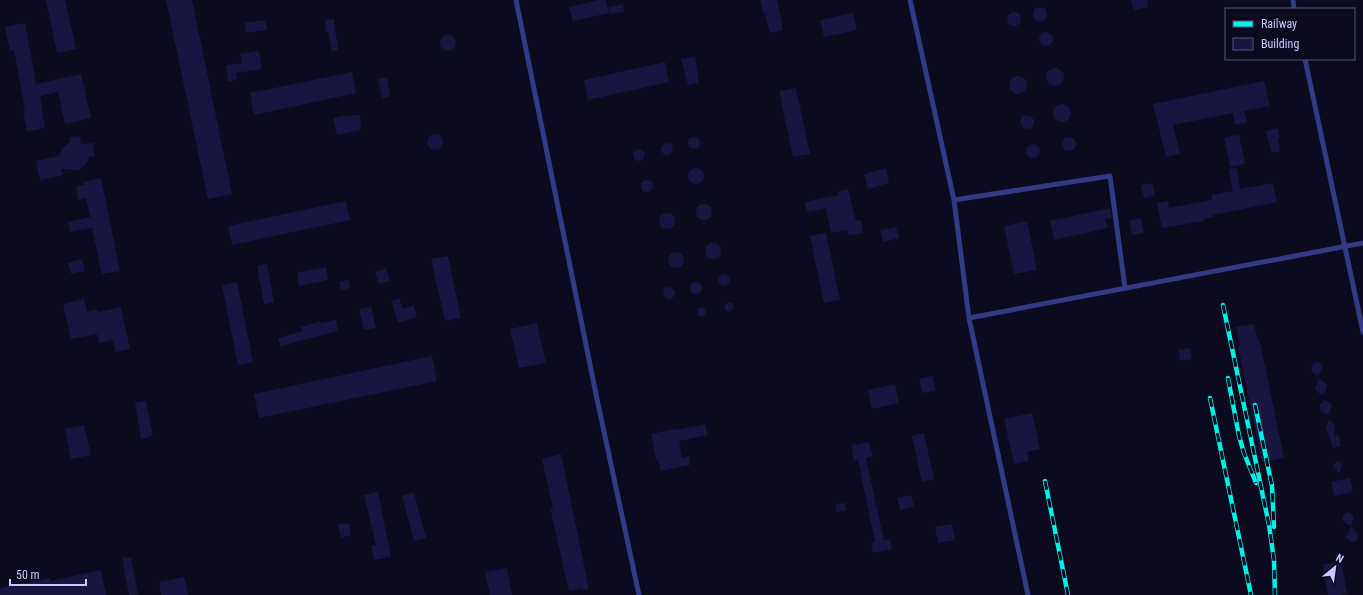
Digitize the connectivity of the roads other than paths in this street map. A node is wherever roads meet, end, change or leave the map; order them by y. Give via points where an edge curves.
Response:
1 (516, 0) edge
2 (910, 0) edge
3 (1305, 60) edge
4 (954, 200) junction
5 (1363, 243) edge
6 (1344, 247) junction
7 (1125, 288) junction
8 (969, 318) junction
9 (1363, 332) edge
10 (639, 595) edge
11 (1028, 595) edge

1 - 10 lane
2 - 4 lane
3 - 6 lane
4 - 7 lane via 1110,176
4 - 8 lane
5 - 6 lane
6 - 7 lane
6 - 9 lane
7 - 8 lane
8 - 11 lane

